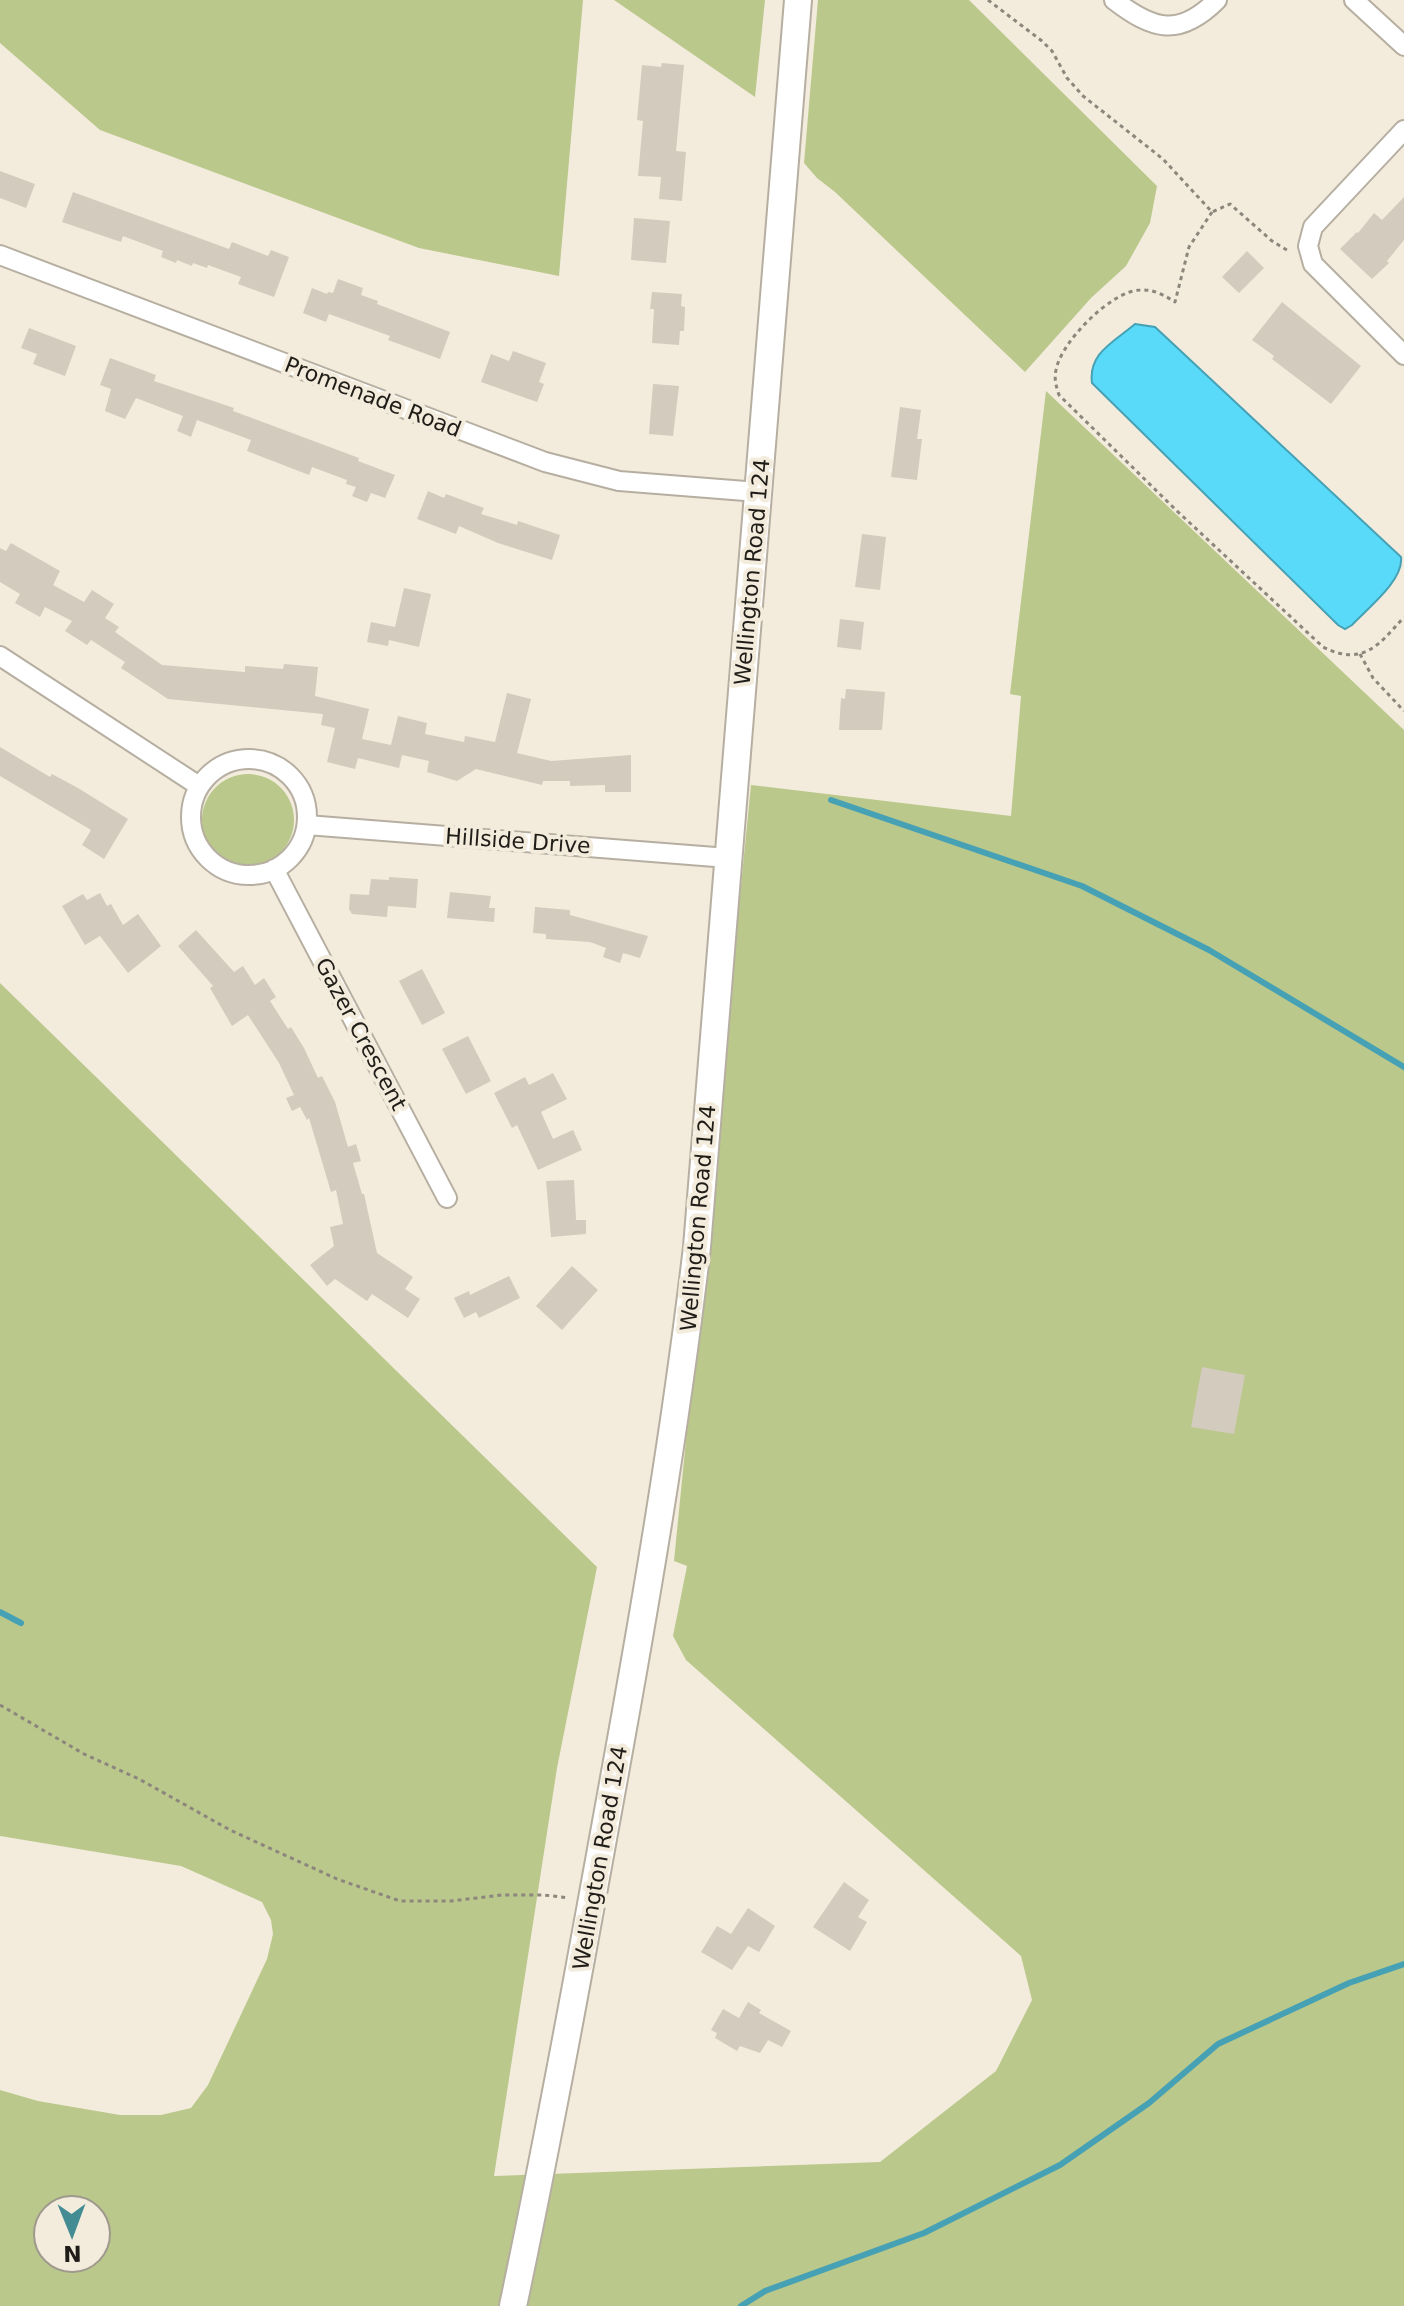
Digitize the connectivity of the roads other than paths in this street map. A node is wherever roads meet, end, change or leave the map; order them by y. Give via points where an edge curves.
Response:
1 (798, 0) edge
2 (1114, 0) edge
3 (1217, 0) edge
4 (1354, 0) edge
5 (1404, 46) edge
6 (1404, 130) edge
7 (0, 255) edge
8 (1404, 355) edge
9 (758, 492) junction
10 (0, 656) edge
11 (199, 786) junction
12 (307, 825) junction
13 (728, 858) junction
14 (274, 869) junction
15 (447, 1198) dead end
16 (513, 2306) edge

1 - 9 main road, Wellington Road 124
2 - 3 street via 1138,18 1164,26 1193,21
4 - 5 street
6 - 8 street via 1313,227 1308,246 1313,264 1330,284
7 - 9 street, Promenade Road via 556,466 619,481
9 - 13 main road, Wellington Road 124
10 - 11 street
11 - 12 street via 216,769 236,760 259,759 280,767 296,783 306,803
11 - 14 street via 191,818 204,854 237,873
12 - 13 street, Hillside Drive
12 - 14 street via 290,858
13 - 16 main road, Wellington Road 124 via 683,1366 557,2098
14 - 15 street, Gazer Crescent

